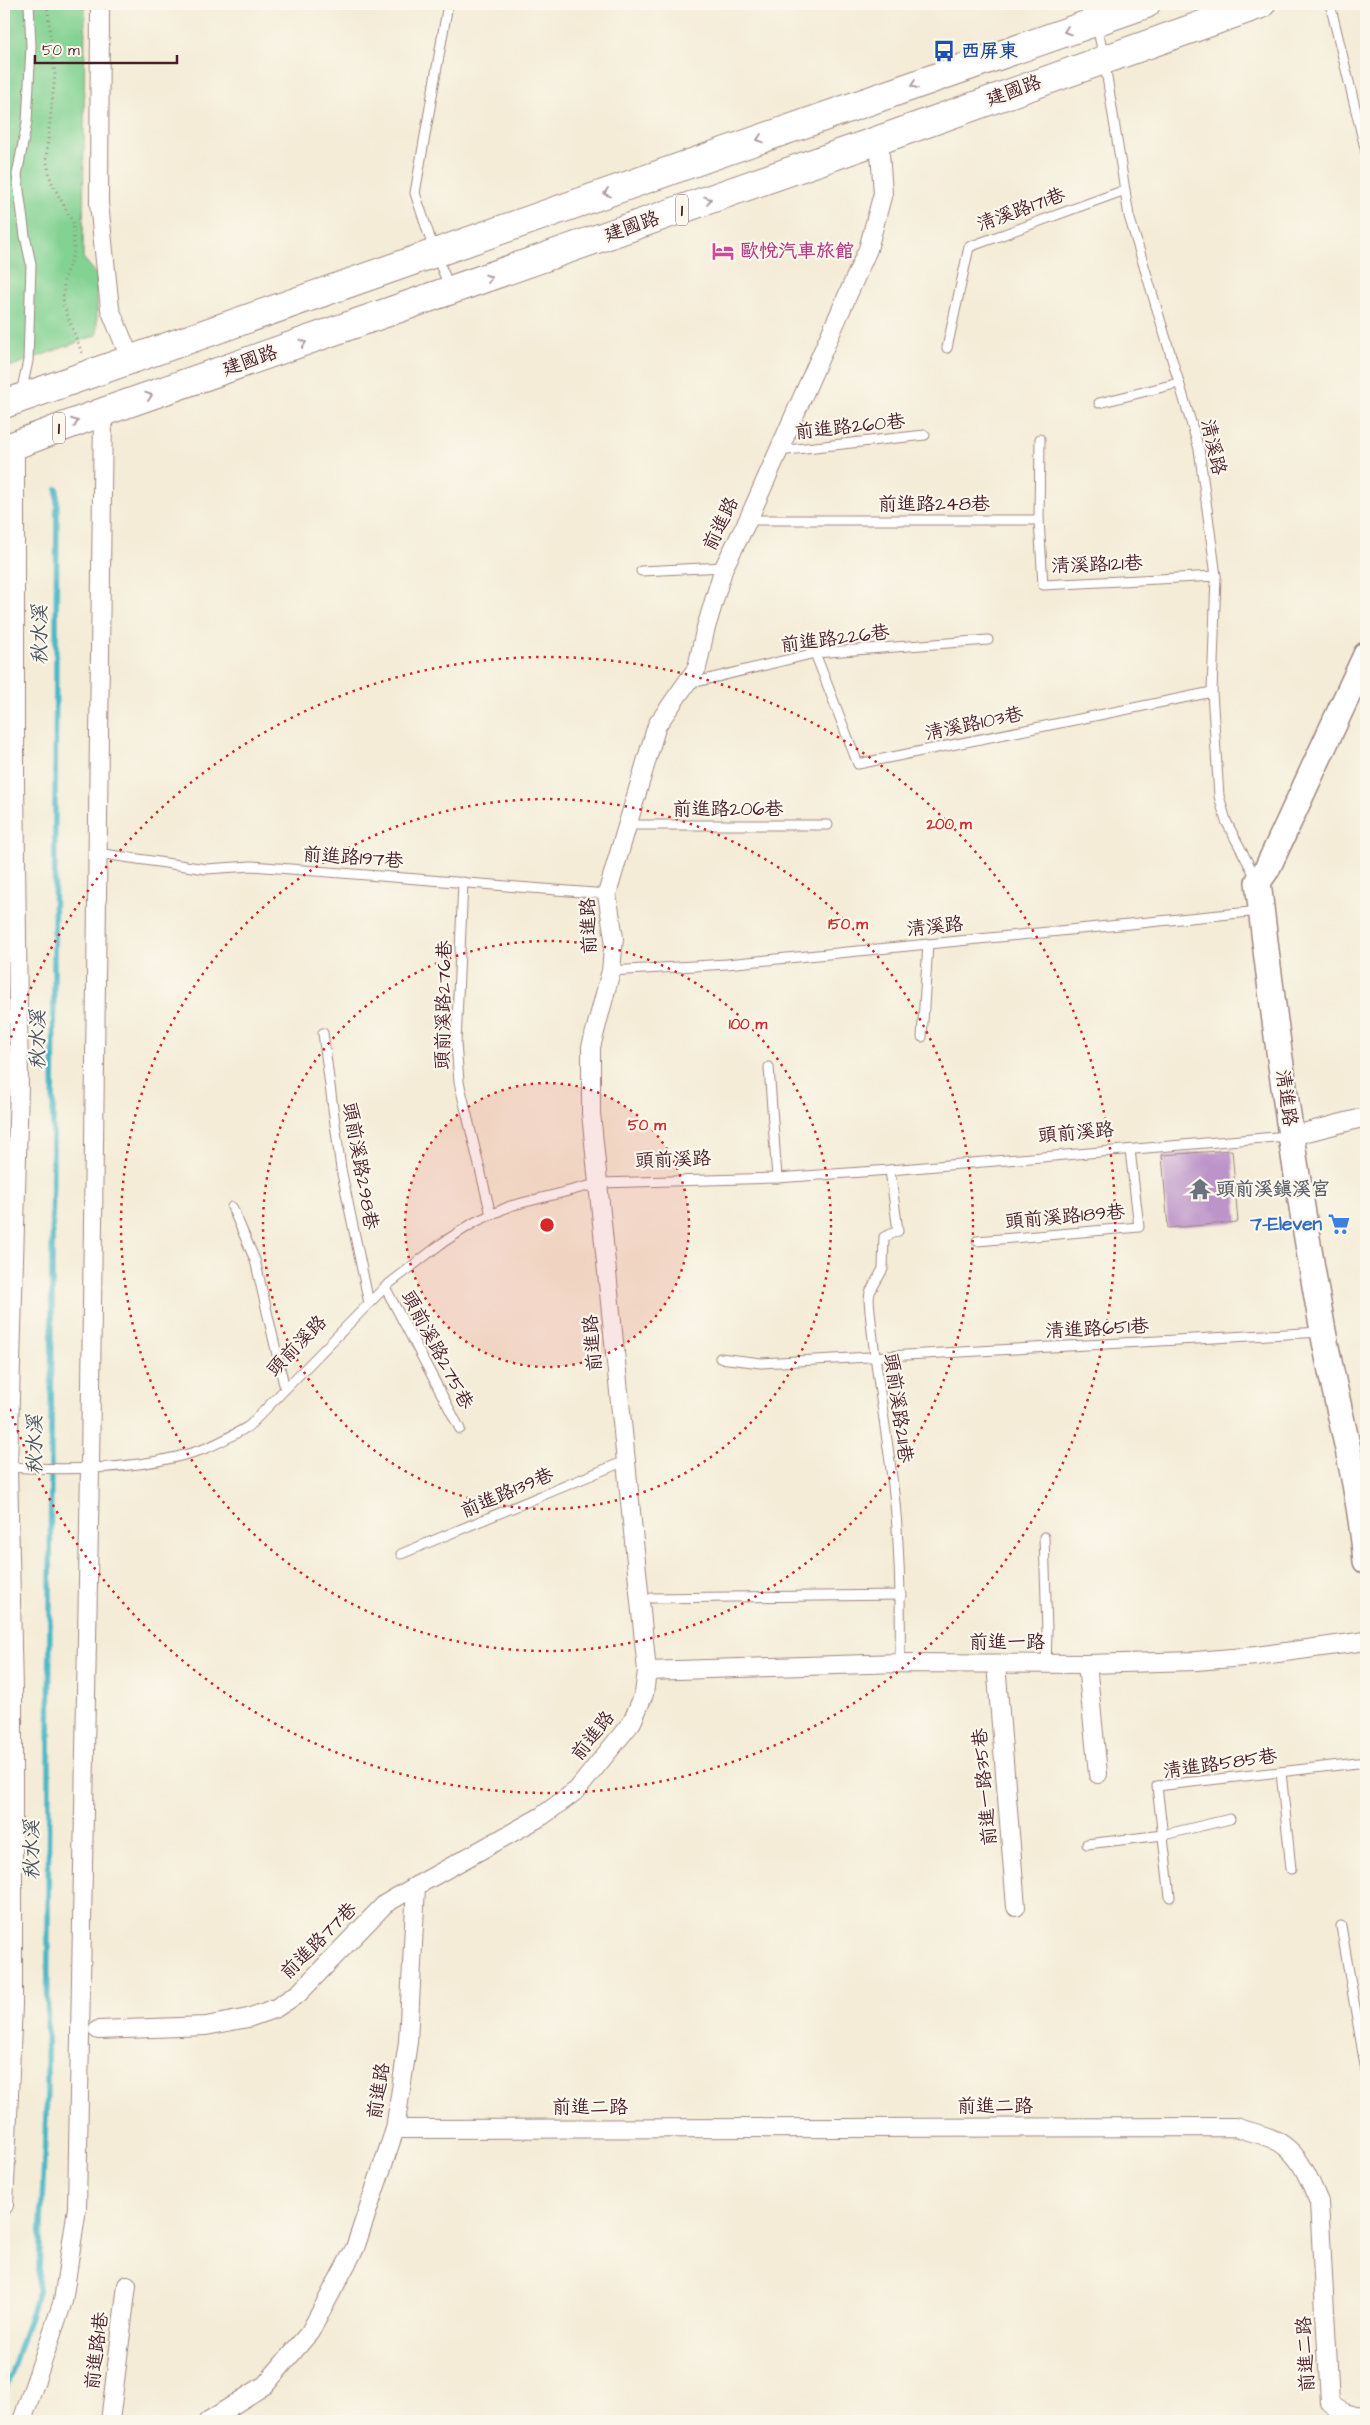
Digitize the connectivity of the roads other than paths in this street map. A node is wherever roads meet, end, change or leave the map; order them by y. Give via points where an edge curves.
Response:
1 (28, 4) edge
2 (100, 4) edge
3 (448, 4) edge
4 (1146, 4) edge
5 (1261, 4) edge
6 (1330, 4) edge
7 (1094, 13) edge
8 (1104, 58) junction
9 (879, 140) junction
10 (1366, 152) edge
11 (1124, 190) junction
12 (435, 253) junction
13 (451, 291) junction
14 (947, 348) dead end
15 (130, 358) junction
16 (1179, 383) junction
17 (12, 401) edge
18 (1099, 403) dead end
19 (103, 412) junction
20 (925, 435) dead end
21 (1040, 439) dead end
22 (9, 447) edge
23 (778, 451) junction
24 (748, 520) junction
25 (1040, 520) junction
26 (724, 567) junction
27 (641, 571) dead end
28 (1216, 576) junction
29 (988, 640) dead end
30 (815, 653) junction
31 (1366, 654) edge
32 (688, 684) junction
33 (1212, 692) junction
34 (629, 825) junction
35 (828, 825) dead end
36 (98, 853) junction
37 (463, 882) junction
38 (1258, 882) junction
39 (607, 894) junction
40 (1261, 911) junction
41 (928, 944) junction
42 (611, 971) junction
43 (323, 1033) dead end
44 (922, 1037) dead end
45 (770, 1067) dead end
46 (1366, 1117) edge
47 (1291, 1136) junction
48 (1130, 1150) junction
49 (890, 1170) junction
50 (777, 1178) junction
51 (600, 1183) junction
52 (232, 1207) dead end
53 (491, 1215) junction
54 (977, 1241) dead end
55 (385, 1287) junction
56 (369, 1303) junction
57 (1323, 1332) junction
58 (720, 1358) dead end
59 (874, 1358) junction
60 (285, 1389) junction
61 (460, 1429) dead end
62 (625, 1461) junction
63 (9, 1468) edge
64 (90, 1468) junction
65 (1044, 1537) dead end
66 (1366, 1546) edge
67 (401, 1554) dead end
68 (902, 1595) junction
69 (652, 1598) dead end
70 (1366, 1641) edge
71 (900, 1663) junction
72 (996, 1664) junction
73 (1046, 1664) junction
74 (1087, 1664) junction
75 (647, 1671) junction
76 (1366, 1762) edge
77 (1281, 1772) junction
78 (1098, 1774) dead end
79 (1230, 1819) dead end
80 (1163, 1835) junction
81 (1087, 1844) dead end
82 (1291, 1870) dead end
83 (416, 1886) junction
84 (1170, 1897) dead end
85 (1016, 1907) dead end
86 (1341, 1926) dead end
87 (98, 2030) dead end
88 (1366, 2072) edge
89 (395, 2128) junction
90 (4, 2205) edge
91 (127, 2285) dead end
92 (1366, 2416) edge
93 (22, 2421) edge
94 (110, 2421) edge
95 (208, 2421) edge

1 - 17 lane via 32,46 28,112 17,175 31,264 28,361
2 - 15 street via 99,203 110,309
3 - 12 lane via 415,193
4 - 7 main road, 建國路 / 1
5 - 8 main road, 建國路 / 1
6 - 10 lane
7 - 8 lane, 清溪路
7 -> 12 main road, 建國路 / 1
8 - 9 main road, 建國路 / 1
8 - 11 lane, 清溪路
13 -> 9 main road, 建國路 / 1
9 - 23 street, 前進路 via 882,193 868,249
11 - 14 lane, 清溪路171巷 via 969,246
11 - 16 lane, 清溪路
12 - 13 lane
12 - 15 main road, 建國路 / 1
19 -> 13 main road, 建國路 / 1
15 - 17 main road, 建國路 / 1
16 - 18 lane
16 - 28 lane, 清溪路 via 1199,449
22 -> 19 main road, 建國路 / 1
19 - 36 street
20 - 23 lane, 前進路260巷
21 - 25 lane
22 - 63 street via 19,1087
23 - 24 street, 前進路
24 - 25 lane, 前進路248巷
24 - 26 street, 前進路
25 - 28 lane, 清溪路121巷 via 1042,585
26 - 27 lane
26 - 32 street, 前進路 via 697,668
28 - 33 lane, 清溪路
29 - 30 lane, 前進路226巷
30 - 32 lane, 前進路226巷
30 - 33 lane, 清溪路103巷 via 858,764
31 - 38 street via 1267,869
32 - 34 street, 前進路 via 657,725
33 - 38 lane, 清溪路 via 1220,796 1226,822
34 - 35 lane, 前進路206巷
34 - 39 street, 前進路
36 - 37 lane, 前進路197巷 via 206,869 252,866
36 - 64 street
37 - 39 lane, 前進路197巷
37 - 53 lane, 頭前溪路276巷 via 456,1043 459,1082
38 - 40 street, 清進路
39 - 42 street, 前進路 via 614,938
40 - 41 lane, 清溪路
40 - 47 street, 清進路
41 - 42 lane, 清溪路 via 727,964
41 - 44 lane
42 - 51 street, 前進路 via 591,1047 591,1112
43 - 56 lane, 頭前溪路298巷 via 341,1170
45 - 50 lane
46 - 47 street, 頭前溪路
47 - 48 lane, 頭前溪路
47 - 57 street, 清進路
48 - 49 lane, 頭前溪路
48 - 54 lane, 頭前溪路189巷 via 1139,1227
49 - 50 lane, 頭前溪路
49 - 59 lane, 頭前溪路211巷 via 898,1231 884,1237 883,1269 870,1292
50 - 51 lane, 頭前溪路
51 - 53 lane, 頭前溪路 via 510,1206
51 - 62 street, 前進路
52 - 60 lane via 254,1260
53 - 55 lane, 頭前溪路 via 442,1243
55 - 56 lane, 頭前溪路
55 - 61 lane, 頭前溪路275巷
56 - 60 lane, 頭前溪路
57 - 59 lane, 清進路651巷
57 - 66 street, 清進路 via 1354,1471
58 - 59 lane, 清進路651巷 via 761,1363
59 - 68 lane, 頭前溪路211巷 via 895,1501
60 - 64 lane, 頭前溪路 via 249,1426 204,1449 164,1459
62 - 67 lane, 前進路139巷
62 - 75 street, 前進路
63 - 64 lane, 頭前溪路
63 - 90 street via 13,2005
64 - 93 street via 78,2208 63,2301
65 - 73 lane
68 - 69 lane
68 - 71 lane, 頭前溪路211巷
70 - 74 street, 前進一路 via 1196,1661
71 - 72 street, 前進一路
71 - 75 street, 前進一路
72 - 73 street, 前進一路
72 - 85 street, 前進一路35巷
73 - 74 street, 前進一路
74 - 78 street
75 - 83 street, 前進路 via 644,1694 632,1722 577,1790 542,1816
76 - 77 lane, 清進路585巷
77 - 80 lane, 清進路585巷 via 1157,1786
77 - 82 lane
79 - 80 lane
80 - 81 lane
80 - 84 lane, 清進路585巷
83 - 87 street, 前進路77巷 via 385,1904 299,1993 276,2008 248,2018 206,2026
83 - 89 street, 前進路 via 408,2042
86 - 88 lane
89 - 92 street, 前進二路 via 1236,2127 1287,2147 1319,2202 1330,2402 1340,2412
89 - 95 street, 前進路 via 354,2248 310,2332 266,2385
91 - 94 street, 前進路1巷

